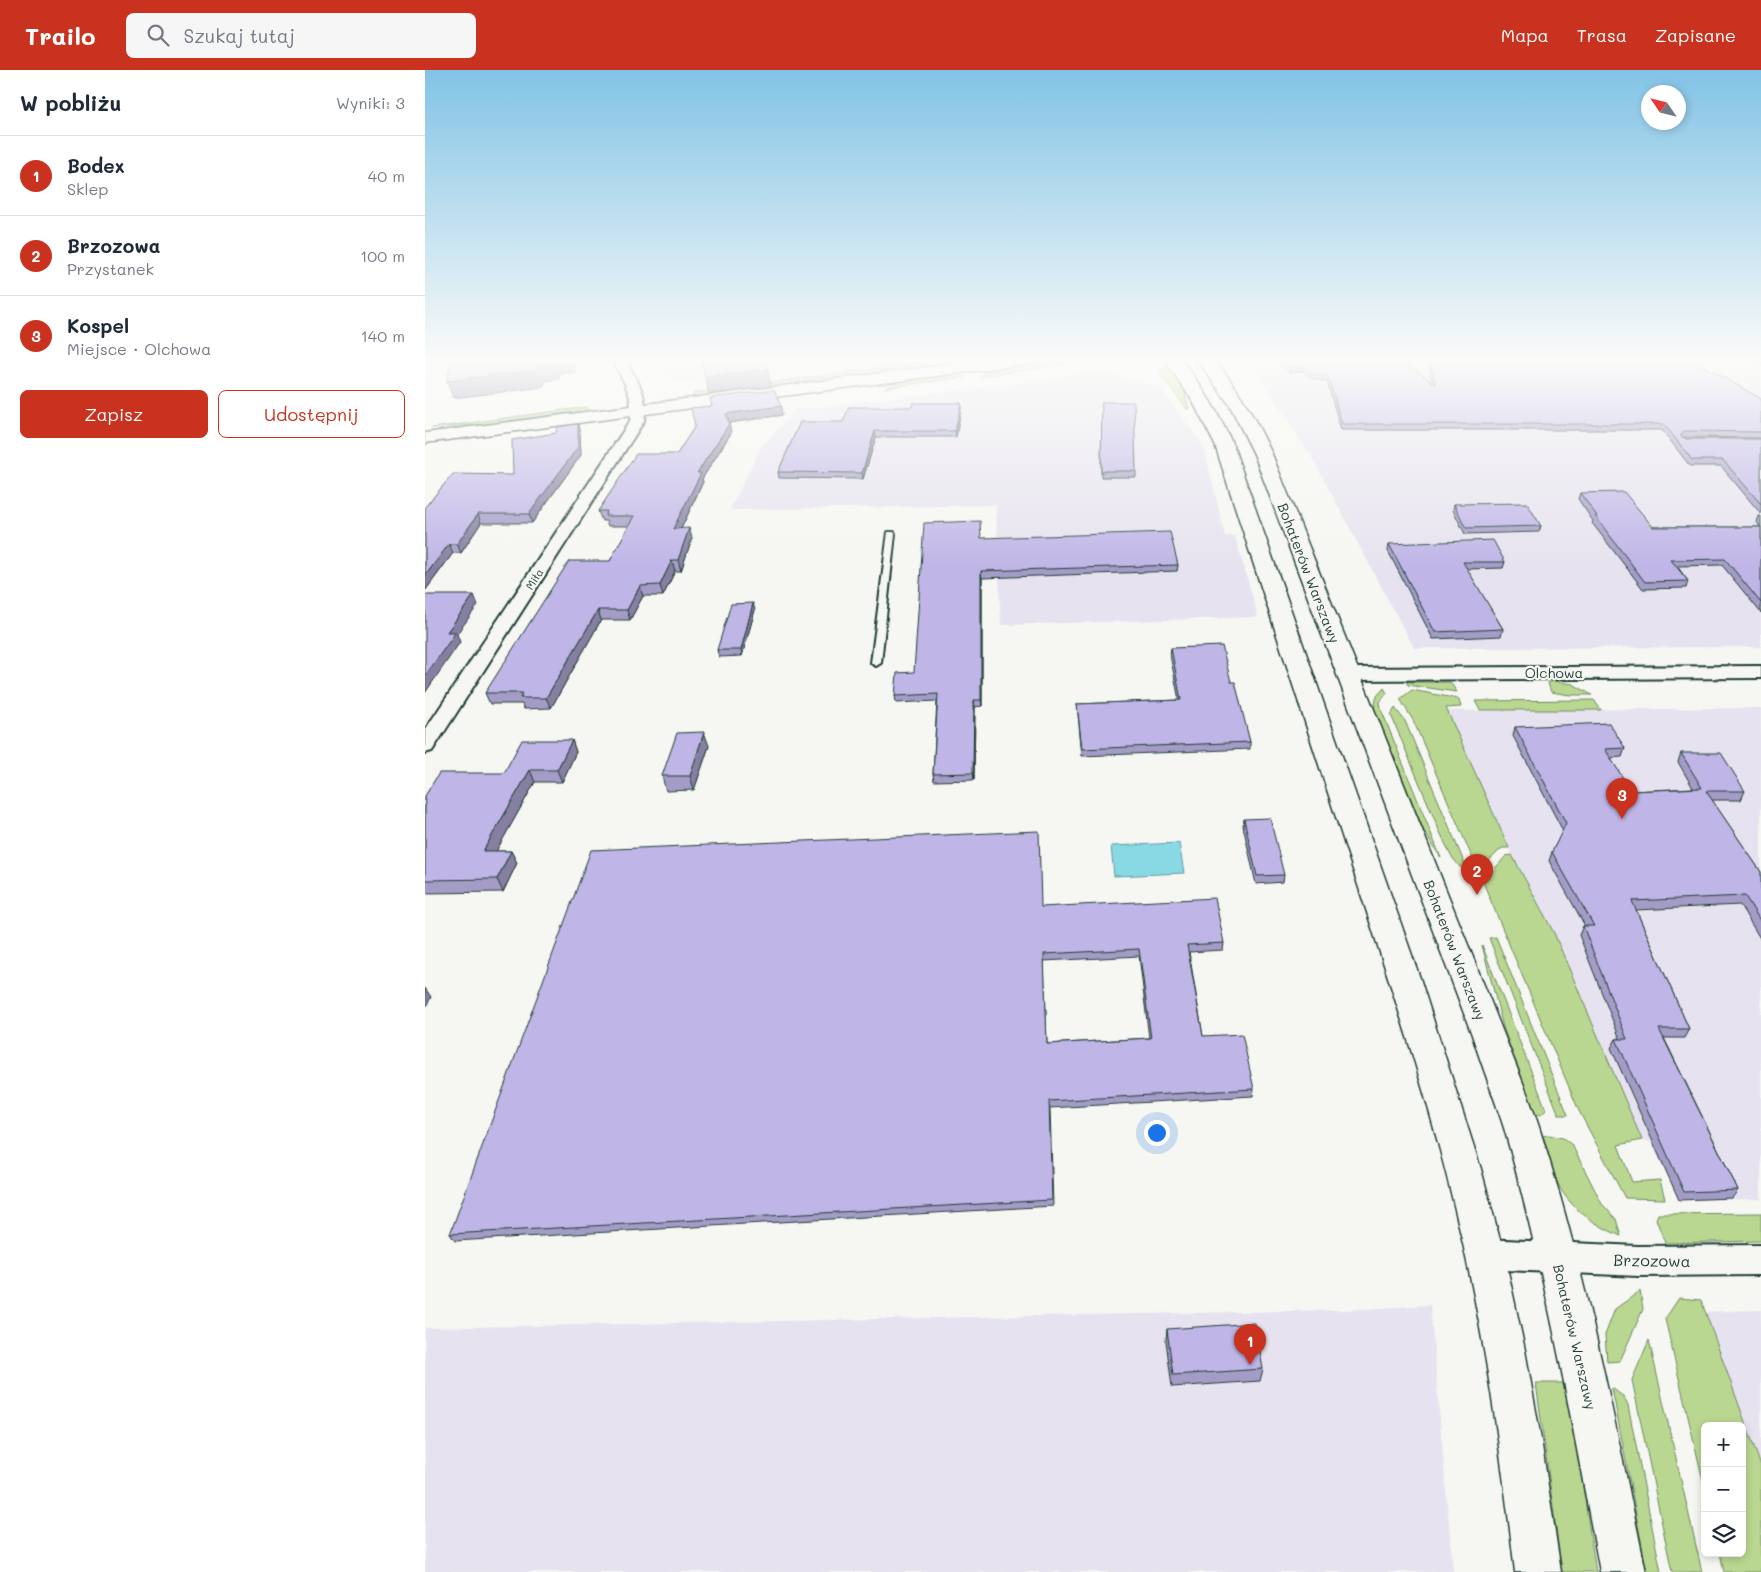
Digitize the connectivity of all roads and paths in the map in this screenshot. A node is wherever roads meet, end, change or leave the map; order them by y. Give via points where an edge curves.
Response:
1 (501, 428) edge
2 (632, 428) edge
3 (1216, 428) edge
4 (1251, 428) edge
5 (425, 438) edge
6 (891, 534) dead end
7 (876, 663) dead end
8 (1761, 672) edge
9 (1348, 674) junction
10 (425, 746) edge
11 (1484, 1254) junction
12 (1557, 1257) junction
13 (1761, 1260) edge
14 (1538, 1572) edge
15 (1623, 1572) edge

1 - 5 street
2 - 10 street, Miła
3 - 11 street via 1414,1006 1451,1125
4 - 9 street, Bohaterów Warszawy
6 - 7 lane
8 - 9 street, Olchowa
9 - 12 street, Bohaterów Warszawy via 1488,1034 1521,1127
11 - 12 street, Brzozowa
11 - 14 street via 1526,1479
12 - 13 street, Brzozowa via 1638,1262
12 - 15 street, Bohaterów Warszawy

